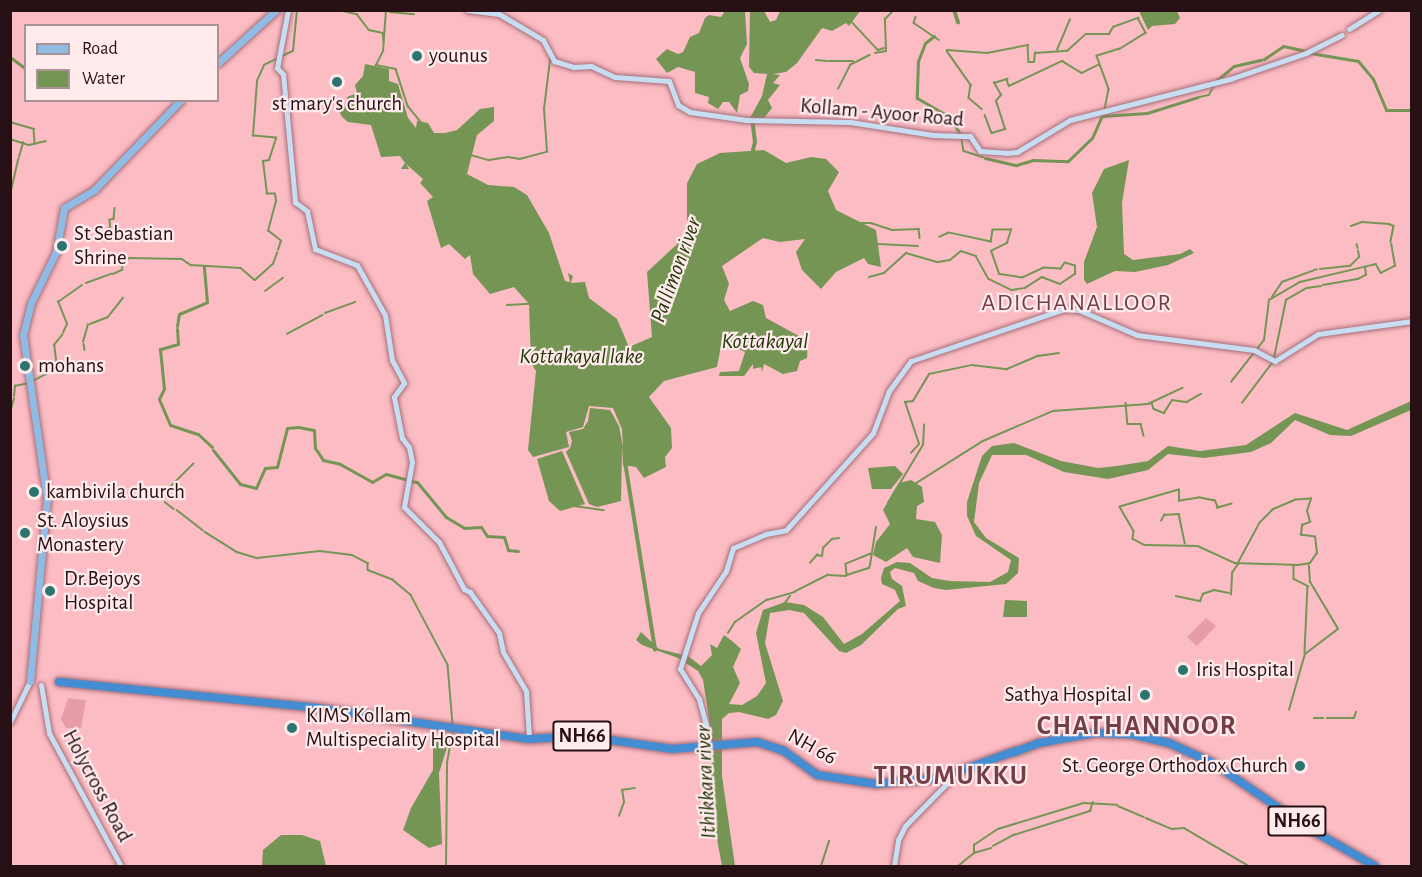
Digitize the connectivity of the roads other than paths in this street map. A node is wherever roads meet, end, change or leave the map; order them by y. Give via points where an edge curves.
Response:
1 (276, 10) edge
2 (288, 10) edge
3 (467, 10) edge
4 (1380, 10) edge
5 (1349, 29) dead end
6 (1342, 35) dead end
7 (219, 62) edge
8 (179, 102) edge
9 (1412, 321) edge
10 (30, 681) joint
11 (59, 682) dead end
12 (41, 685) dead end
13 (72, 685) dead end
14 (96, 686) junction
15 (10, 722) edge
16 (529, 738) junction
17 (691, 748) junction
18 (1015, 751) junction
19 (1222, 770) joint
20 (950, 779) junction
21 (844, 781) junction
22 (121, 867) edge
23 (894, 867) edge
24 (1375, 867) edge

1 - 7 main road
2 - 16 main road via 279,57 295,202 307,211 315,249 357,265 385,315 392,360 404,384 394,399 412,462 404,507 439,542 458,571 464,589 499,633 503,652 526,691
3 - 6 main road, Kollam - Ayoor Road via 499,14 543,40 554,61 574,67 591,66 615,77 668,81 678,105 687,111 746,120 850,122 933,135 970,136 980,151 1014,153 1070,120 1241,75 1306,54
4 - 5 main road
8 - 10 main road via 94,189 64,208 56,252 31,303 24,335 47,501
9 - 17 main road via 1318,334 1275,361 1254,351 1137,335 1079,310 1065,309 911,362 889,391 873,433 786,530 734,547 726,571 699,613 681,663 681,674 699,699 707,729 707,741
10 - 15 main road
11 - 14 highway, NH66
12 - 22 main road, Holycross Road via 49,733
13 - 14 highway, NH66
14 - 16 highway, NH66 via 253,701
16 - 17 highway, NH66 via 583,736 648,748
17 - 21 highway, NH 66 / NH66 via 727,744 772,746 817,775
18 - 19 highway, NH 66 / NH66 via 1071,736 1127,734 1175,747
18 - 20 highway, NH 66 / NH66
18 - 21 highway, NH 66 / NH66 via 933,779 889,785
19 - 24 highway, NH66 / NH66
20 - 21 highway, NH 66 / NH66 via 889,787
20 - 23 main road via 905,826 898,840

